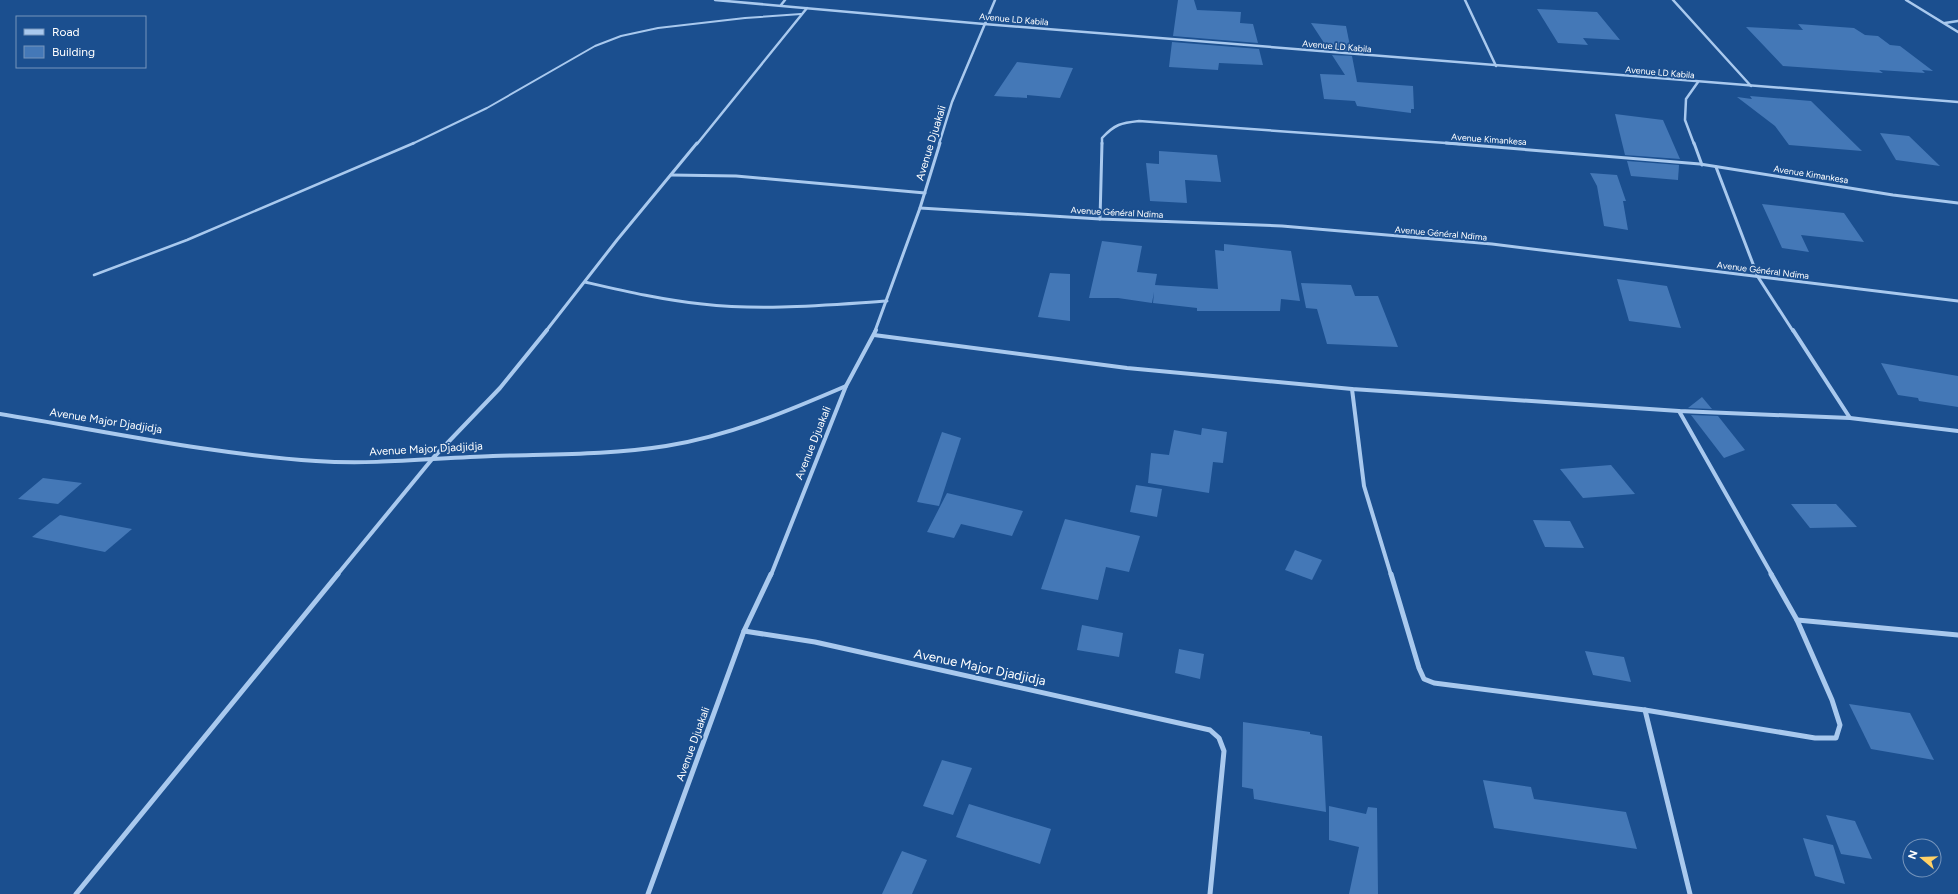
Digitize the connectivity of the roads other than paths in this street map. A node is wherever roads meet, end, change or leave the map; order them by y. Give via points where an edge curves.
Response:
1 (715, 0) edge
2 (785, 0) edge
3 (995, 0) edge
4 (1465, 0) edge
5 (1673, 0) edge
6 (1906, 0) edge
7 (781, 5) junction
8 (807, 8) junction
9 (801, 14) junction
10 (1958, 21) edge
11 (1944, 23) junction
12 (984, 24) junction
13 (1958, 32) edge
14 (1496, 66) junction
15 (1698, 82) junction
16 (1752, 87) junction
17 (1958, 102) edge
18 (1702, 164) junction
19 (1716, 166) junction
20 (671, 175) junction
21 (925, 194) junction
22 (1958, 203) edge
23 (920, 208) junction
24 (1100, 219) junction
25 (94, 275) dead end
26 (1758, 277) junction
27 (584, 282) junction
28 (887, 301) junction
29 (1958, 301) edge
30 (874, 335) junction
31 (846, 386) junction
32 (1352, 389) junction
33 (1679, 411) junction
34 (0, 414) edge
35 (1850, 418) junction
36 (1958, 431) edge
37 (434, 458) junction
38 (1797, 620) junction
39 (744, 632) junction
40 (1958, 635) edge
41 (1645, 710) junction
42 (76, 894) edge
43 (648, 894) edge
44 (1210, 894) edge
45 (1690, 894) edge

1 - 7 street, Avenue LD Kabila
2 - 7 street
3 - 12 street, Avenue Djuakali
4 - 14 street
5 - 16 street
6 - 11 street
7 - 8 street, Avenue LD Kabila
8 - 9 street
8 - 12 street, Avenue LD Kabila
9 - 20 street
9 - 25 lane via 658,28 621,36 595,46 487,108 428,137 187,240
10 - 11 street
11 - 13 street
12 - 14 street, Avenue LD Kabila
12 - 21 street, Avenue Djuakali via 952,102
14 - 15 street, Avenue LD Kabila
15 - 16 street, Avenue LD Kabila
15 - 18 street via 1686,99 1685,120
16 - 17 street, Avenue LD Kabila
18 - 19 street, Avenue Kimankesa
18 - 24 street, Avenue Kimankesa via 1552,150 1139,121 1112,127 1102,138
19 - 22 street, Avenue Kimankesa
19 - 26 street
20 - 21 street via 736,176
20 - 27 street
21 - 23 street, Avenue Djuakali
23 - 24 street, Avenue Général Ndima
23 - 28 street, Avenue Djuakali
24 - 26 street, Avenue Général Ndima via 1282,226 1469,242
26 - 29 street, Avenue Général Ndima
26 - 35 street
27 - 28 street via 664,299 718,306 780,309
27 - 37 street via 500,388
28 - 30 street, Avenue Djuakali
30 - 31 street, Avenue Djuakali
30 - 32 street via 1127,368
31 - 37 street, Avenue Major Djadjidja via 771,418 667,446 620,451
31 - 39 street, Avenue Djuakali via 770,577
32 - 33 street
32 - 41 street via 1364,486 1424,679 1434,684
33 - 35 street
33 - 38 street
34 - 37 street, Avenue Major Djadjidja via 235,453 315,462 361,463
35 - 36 street
37 - 42 street
38 - 40 street
38 - 41 street via 1832,700 1840,725 1836,738 1815,738
39 - 43 street, Avenue Djuakali
39 - 44 street, Avenue Major Djadjidja via 816,642 1210,730 1219,738 1224,751
41 - 45 street

